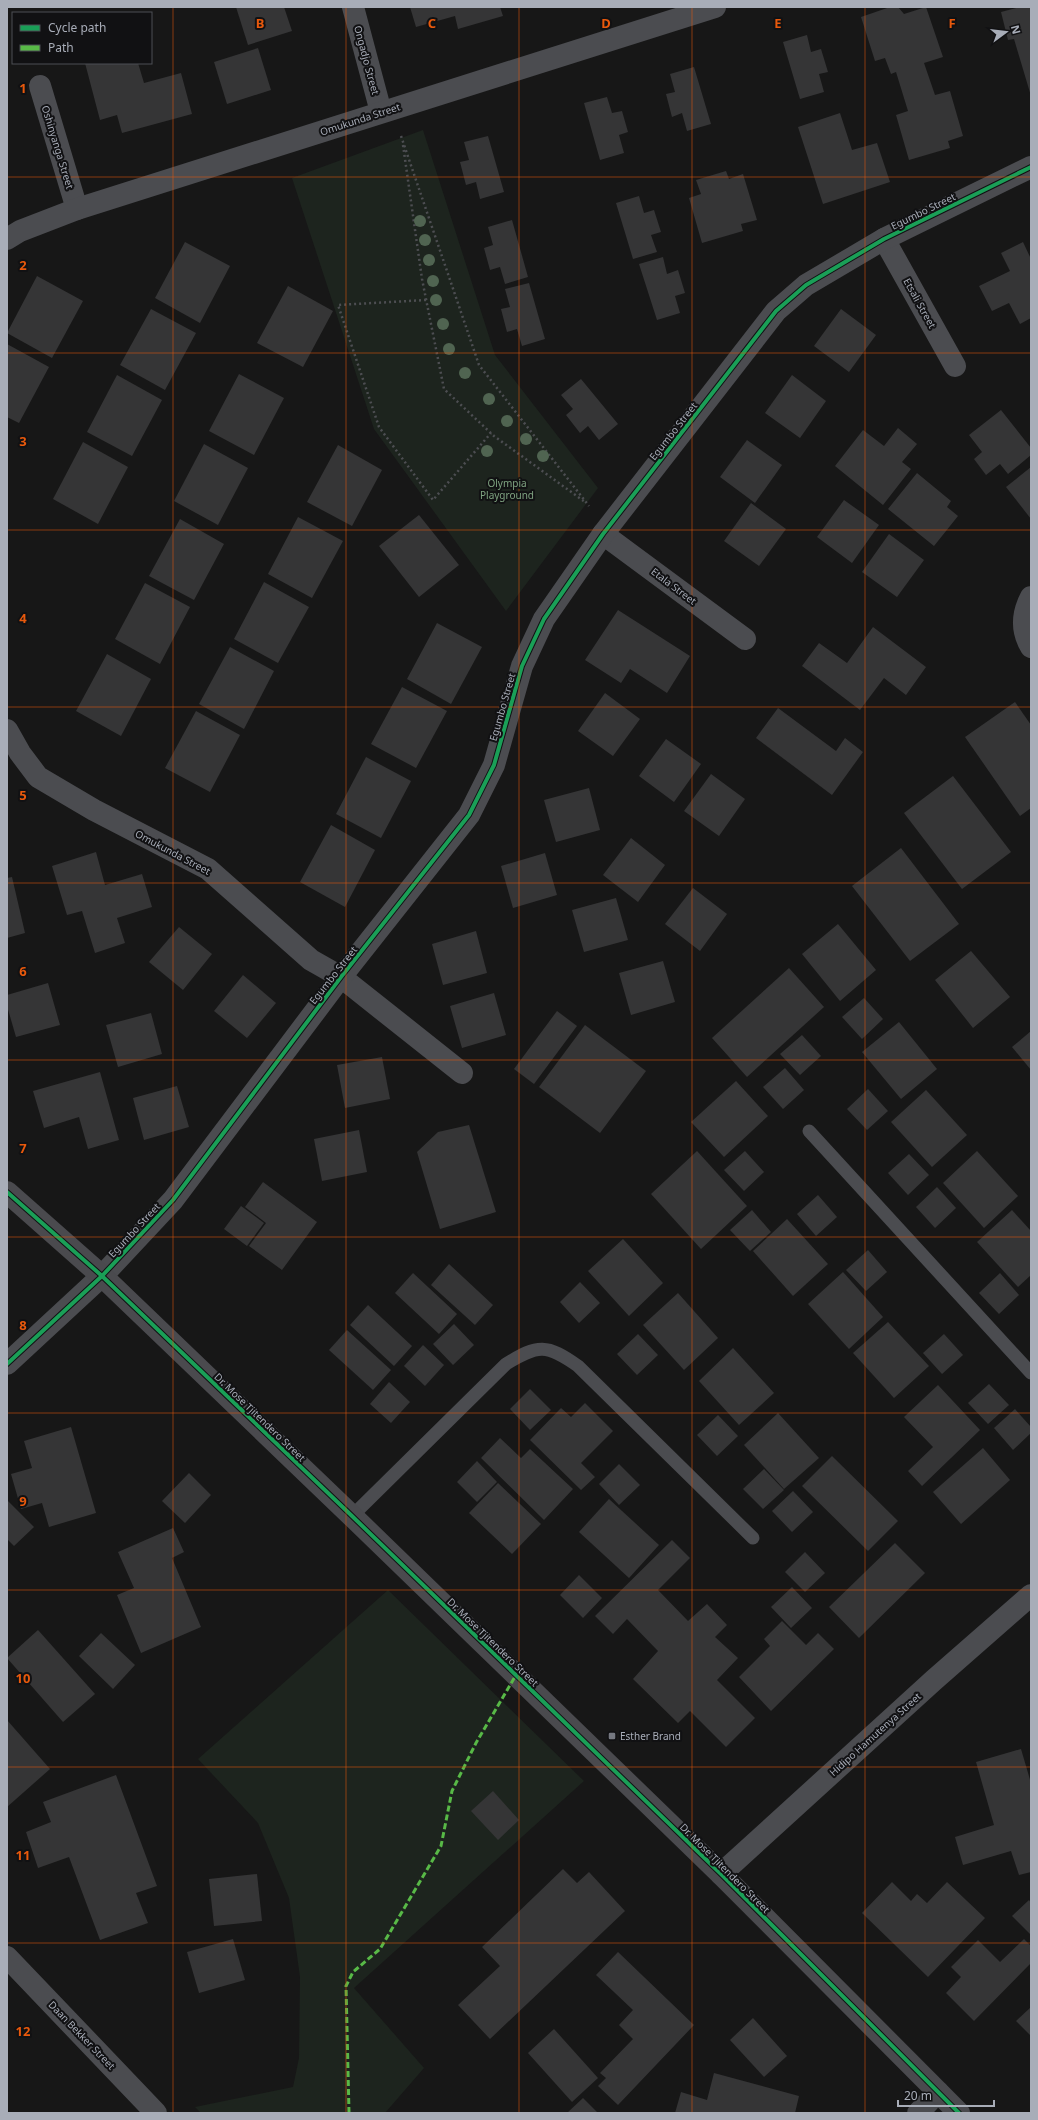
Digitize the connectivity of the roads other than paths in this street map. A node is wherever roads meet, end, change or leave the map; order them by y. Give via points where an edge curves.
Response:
1 (353, 7) edge
2 (704, 9) edge
3 (40, 86) dead end
4 (381, 112) junction
5 (1031, 167) edge
6 (77, 209) junction
7 (7, 239) edge
8 (884, 239) junction
9 (954, 366) dead end
10 (603, 534) junction
11 (1031, 597) edge
12 (745, 639) dead end
13 (1031, 647) edge
14 (7, 730) edge
15 (340, 977) junction
16 (462, 1073) dead end
17 (809, 1131) dead end
18 (7, 1192) edge
19 (102, 1276) junction
20 (7, 1364) edge
21 (1031, 1373) edge
22 (352, 1516) junction
23 (753, 1538) dead end
24 (1031, 1596) edge
25 (721, 1874) junction
26 (7, 1957) edge
27 (938, 2092) junction
28 (156, 2113) edge
29 (918, 2113) edge
30 (959, 2113) edge

1 - 4 street, Ongadjo Street
2 - 4 street, Omukunda Street
3 - 6 street, Oshinyanga Street
4 - 6 street, Omukunda Street
5 - 8 street, Egumbo Street
6 - 7 street, Omukunda Street via 20,231
8 - 9 street, Etsali Street
8 - 10 street, Egumbo Street via 806,285 776,311
10 - 12 street, Etala Street
10 - 15 street, Egumbo Street via 544,619 522,666 494,765 469,815
11 - 13 street via 1022,623
14 - 15 street, Omukunda Street via 38,777 94,810 208,869 311,960
15 - 16 street, Egumbo Street
15 - 19 street, Egumbo Street via 173,1200
17 - 21 lane
18 - 19 street, Dr. Mose Tjitendero Street
19 - 20 street, Egumbo Street
19 - 22 street, Dr. Mose Tjitendero Street
22 - 23 lane via 506,1364 525,1352 552,1350 578,1366
22 - 25 street, Dr. Mose Tjitendero Street
24 - 25 street, Hidipo Hamutenya Street via 934,1680
25 - 27 street, Dr. Mose Tjitendero Street
26 - 28 street, Daan Bekker Street
27 - 29 street
27 - 30 street, Dr. Mose Tjitendero Street

